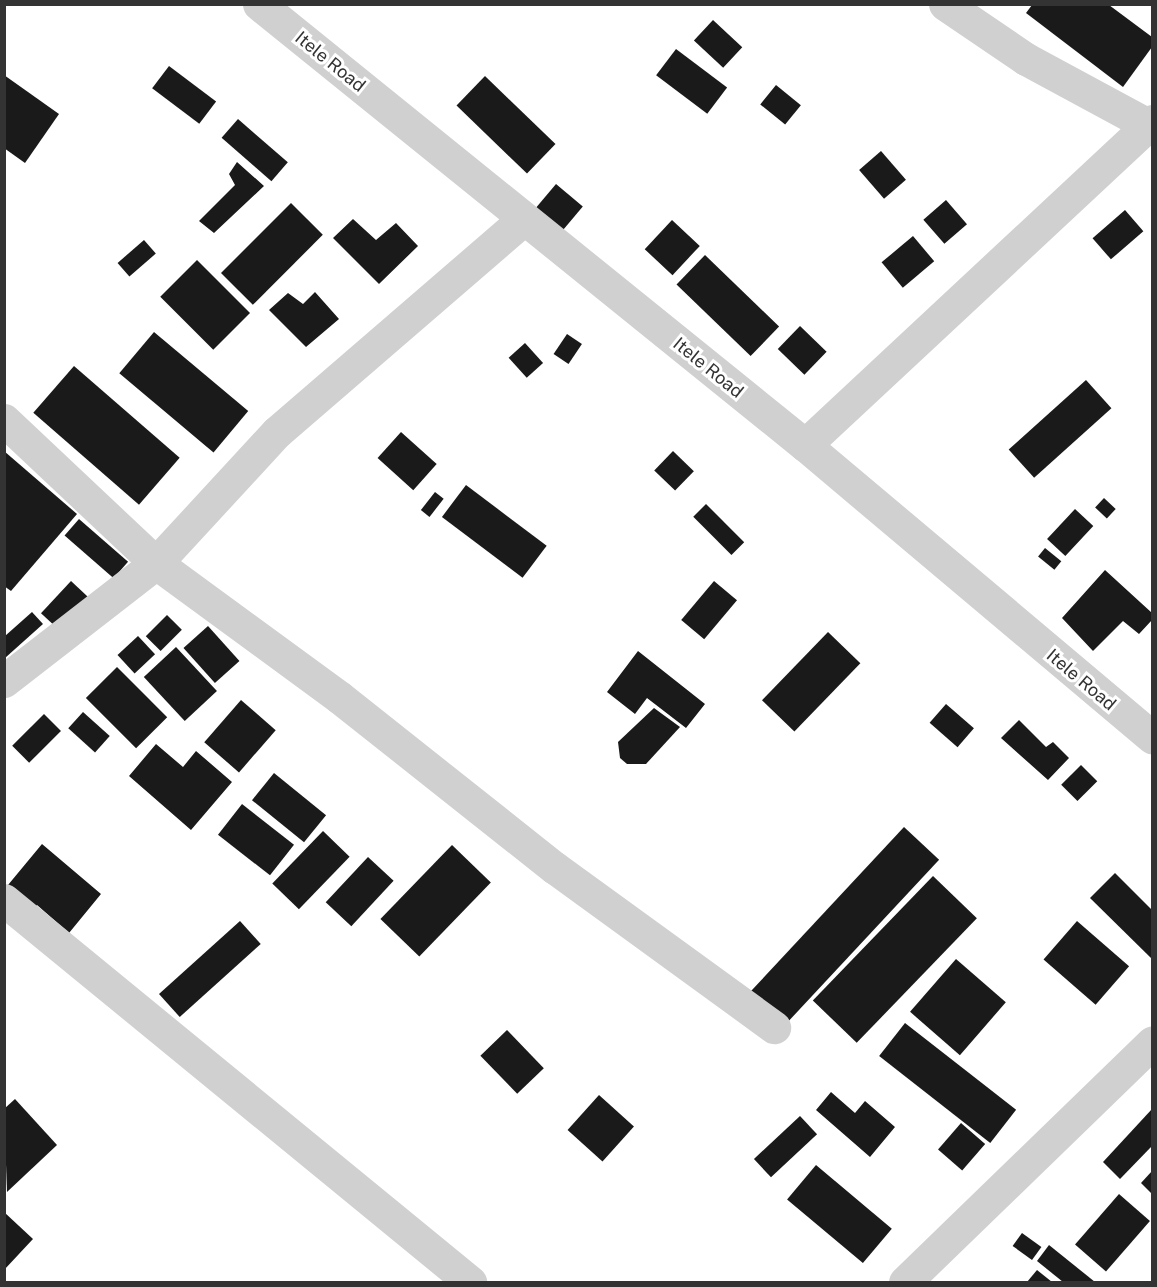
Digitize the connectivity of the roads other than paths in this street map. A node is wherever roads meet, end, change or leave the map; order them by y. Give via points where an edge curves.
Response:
1 (259, 4) edge
2 (945, 4) edge
3 (1151, 124) edge
4 (524, 219) junction
5 (4, 420) edge
6 (805, 445) junction
7 (156, 563) junction
8 (4, 681) edge
9 (1152, 737) edge
10 (4, 900) edge
11 (774, 1028) dead end
12 (1152, 1043) edge
13 (470, 1282) edge
14 (905, 1282) edge

1 - 4 street, Itele Road
2 - 3 street via 1026,59
3 - 6 street
4 - 6 street, Itele Road
4 - 7 street via 277,432
5 - 7 street
6 - 9 street, Itele Road
7 - 8 street
7 - 11 street via 339,697 555,868
10 - 13 street
12 - 14 street

